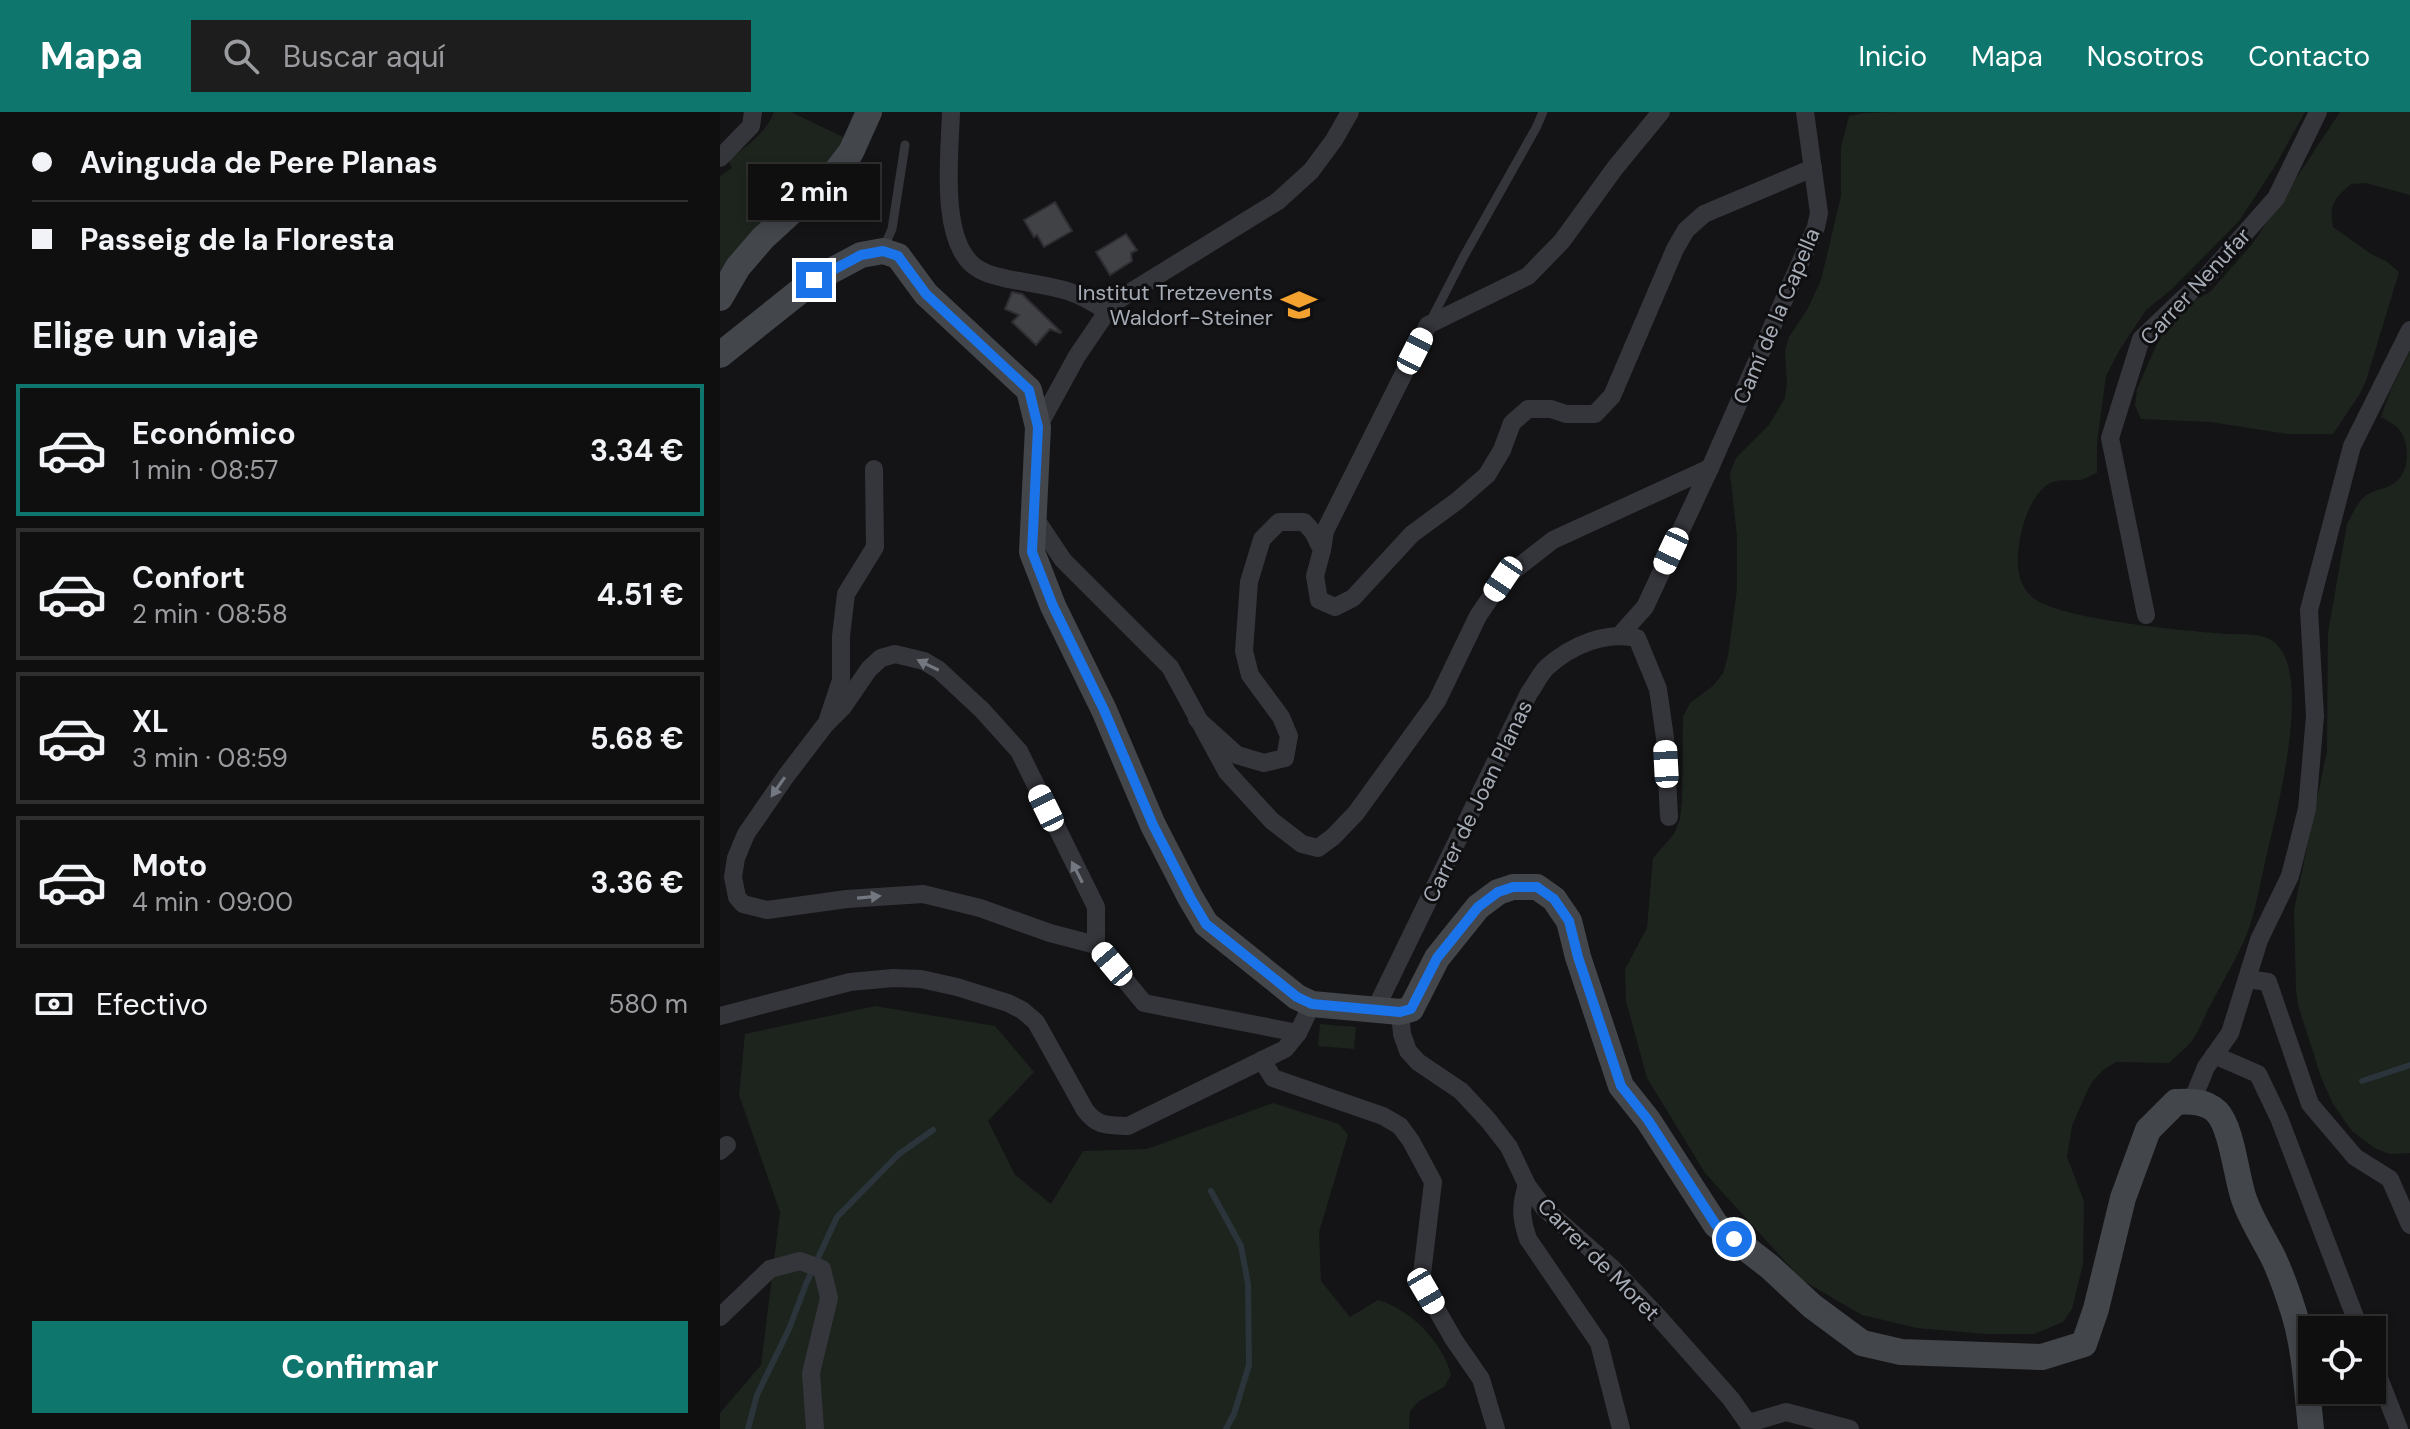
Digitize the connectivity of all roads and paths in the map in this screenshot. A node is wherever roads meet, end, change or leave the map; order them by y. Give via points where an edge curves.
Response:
1 (753, 112) edge
2 (869, 112) edge
3 (951, 112) edge
4 (1350, 112) edge
5 (1543, 112) edge
6 (1661, 112) edge
7 (1805, 112) edge
8 (2318, 112) edge
9 (905, 145) dead end
10 (720, 158) edge
11 (1813, 168) junction
12 (883, 251) junction
13 (720, 298) edge
14 (1106, 311) junction
15 (1428, 325) junction
16 (2410, 330) edge
17 (720, 355) edge
18 (1038, 427) junction
19 (1710, 468) junction
20 (874, 469) dead end
21 (1033, 515) junction
22 (1322, 550) junction
23 (2146, 615) dead end
24 (1620, 635) junction
25 (1197, 719) junction
26 (825, 725) junction
27 (1669, 817) dead end
28 (1096, 945) junction
29 (2247, 979) junction
30 (1312, 1004) junction
31 (1388, 1011) junction
32 (720, 1016) edge
33 (1298, 1033) junction
34 (2214, 1055) junction
35 (1262, 1060) junction
36 (2192, 1101) junction
37 (1527, 1185) junction
38 (2410, 1225) edge
39 (2355, 1316) edge
40 (720, 1317) edge
41 (2386, 1396) edge
42 (1750, 1426) edge
43 (815, 1429) edge
44 (1496, 1429) edge
45 (1621, 1429) edge
46 (1850, 1429) edge
47 (2311, 1429) edge
48 (2399, 1429) edge

1 - 10 street via 751,126
2 - 13 street via 838,169 756,245
3 - 14 street via 950,213 971,264 987,274 1070,290
4 - 14 street via 1311,171 1278,201
5 - 15 lane
6 - 15 street via 1562,241 1528,276
7 - 11 street, Camí de la Capella
8 - 23 street, Carrer Nenufar via 2276,198 2208,275 2141,339 2110,438
9 - 12 lane via 892,229
11 - 19 street, Camí de la Capella via 1816,227
11 - 22 street via 1704,214 1686,230 1612,396 1595,414 1528,409 1512,423 1487,475 1412,534 1353,598 1335,607 1319,600 1315,576
12 - 17 street via 861,255 814,280
12 - 18 street via 898,256 926,294 1029,390
14 - 18 street
15 - 22 street via 1325,531
16 - 29 street via 2352,446 2319,570 2309,610 2315,716 2307,809 2290,876
18 - 21 street
19 - 24 street, Camí de la Capella via 1645,607
19 - 25 street via 1553,540 1503,579 1478,616 1437,701 1356,813 1318,848 1302,844 1272,821 1227,772
20 - 26 street via 875,547 846,594 841,680
21 - 25 street via 1063,560 1170,667
21 - 30 street via 1032,552 1053,606 1190,897 1206,924
22 - 25 street via 1304,522 1279,522 1262,539 1249,582 1244,651 1250,675 1289,736 1285,758 1264,763 1237,755
24 - 27 street via 1637,638 1658,689
24 - 31 street, Carrer de Joan Planas via 1566,653 1545,668 1529,693
28 -> 26 street via 1096,907 1019,751 939,670 895,654 881,658
26 -> 28 street via 746,834 733,877 743,904 767,910 923,894
28 - 33 street via 1144,1003
29 - 34 street via 2230,1033
29 - 38 street via 2268,982 2310,1104 2355,1157 2390,1179
30 - 31 street
30 - 33 street
31 - 36 street via 1411,1009 1437,958 1478,907 1498,892 1537,887 1554,899 1569,921 1621,1086 1716,1225 1862,1343 1901,1352 2042,1357 2084,1344 2123,1198 2148,1130 2176,1102
31 - 37 street, Carrer de Moret via 1418,1062 1461,1091 1488,1120 1509,1147
32 - 35 street via 850,982 921,979 957,987 1022,1010 1036,1022 1085,1110 1094,1121 1107,1125 1128,1126
33 - 35 street via 1285,1049
34 - 36 street
34 - 39 street via 2258,1074
35 - 44 street via 1273,1078 1383,1116 1411,1141 1433,1182 1422,1274 1426,1291 1481,1379
36 - 47 street via 2211,1107 2228,1131 2254,1225 2295,1315
37 - 42 street, Carrer de Moret via 1544,1208 1660,1319
37 - 45 street via 1521,1202 1528,1239 1599,1343
40 - 43 street via 770,1269 800,1261 822,1269 829,1298 811,1373
41 - 48 street
42 - 46 street, Carrer de Moret via 1786,1412

